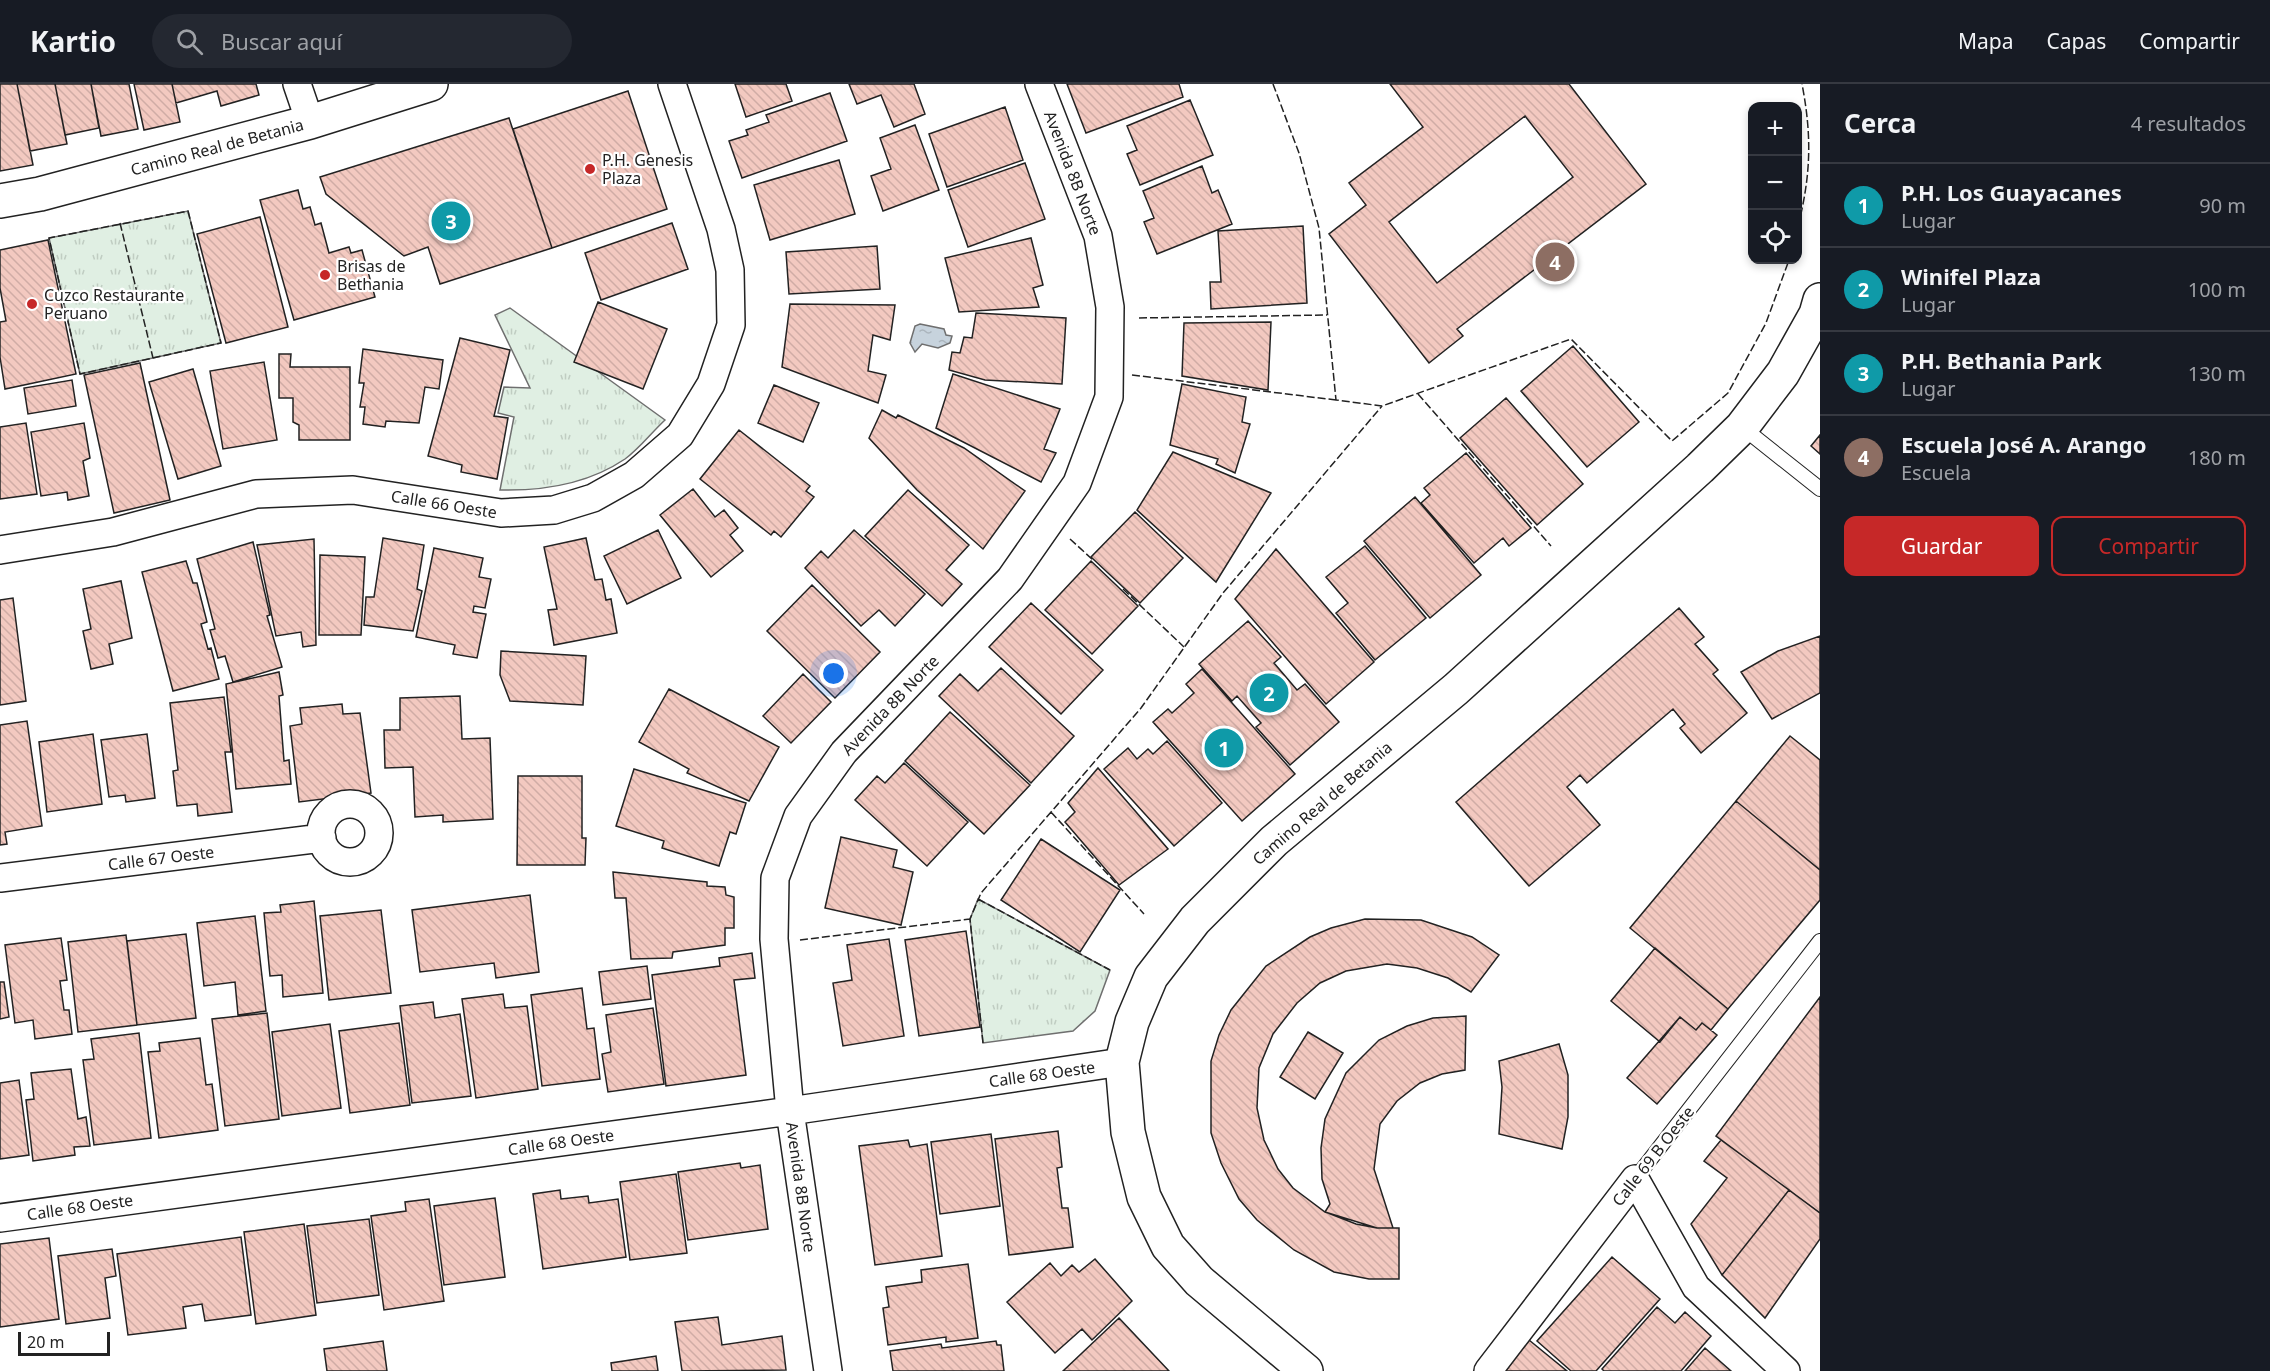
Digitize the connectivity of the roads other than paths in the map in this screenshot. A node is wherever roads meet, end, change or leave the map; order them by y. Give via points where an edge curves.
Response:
1 (297, 84) edge
2 (431, 84) edge
3 (672, 84) edge
4 (1039, 84) edge
5 (310, 122) junction
6 (0, 201) edge
7 (1820, 300) edge
8 (1742, 427) junction
9 (1820, 489) edge
10 (0, 550) edge
11 (322, 838) dead end
12 (0, 878) edge
13 (1820, 941) edge
14 (1122, 1062) junction
15 (790, 1111) junction
16 (1635, 1179) junction
17 (0, 1218) edge
18 (828, 1371) edge
19 (1306, 1371) edge
20 (1488, 1371) edge
21 (1786, 1371) edge

1 - 5 street
2 - 5 street, Camino Real de Betania
3 - 10 street, Calle 66 Oeste via 721,229 730,270 731,325 711,384 680,435 634,475 593,498 554,510 501,513 353,490 256,494 113,532
4 - 15 street, Avenida 8B Norte via 1098,236 1110,306 1109,396 1077,483 1011,579 844,752 798,816 775,878 774,939
5 - 6 street, Camino Real de Betania via 40,194
7 - 8 street, Camino Real de Betania via 1783,373
8 - 9 lane
8 - 14 street, Camino Real de Betania via 1456,689 1274,841 1195,920 1151,977 1132,1022
11 - 12 street, Calle 67 Oeste
13 - 16 lane, Calle 69 B Oeste
14 - 15 street, Calle 68 Oeste
14 - 19 street, Camino Real de Betania via 1128,1132 1144,1197 1168,1246 1199,1281
15 - 17 street, Calle 68 Oeste
15 - 18 street, Avenida 8B Norte
16 - 20 street, Calle 69 B Oeste
16 - 21 street via 1696,1287

